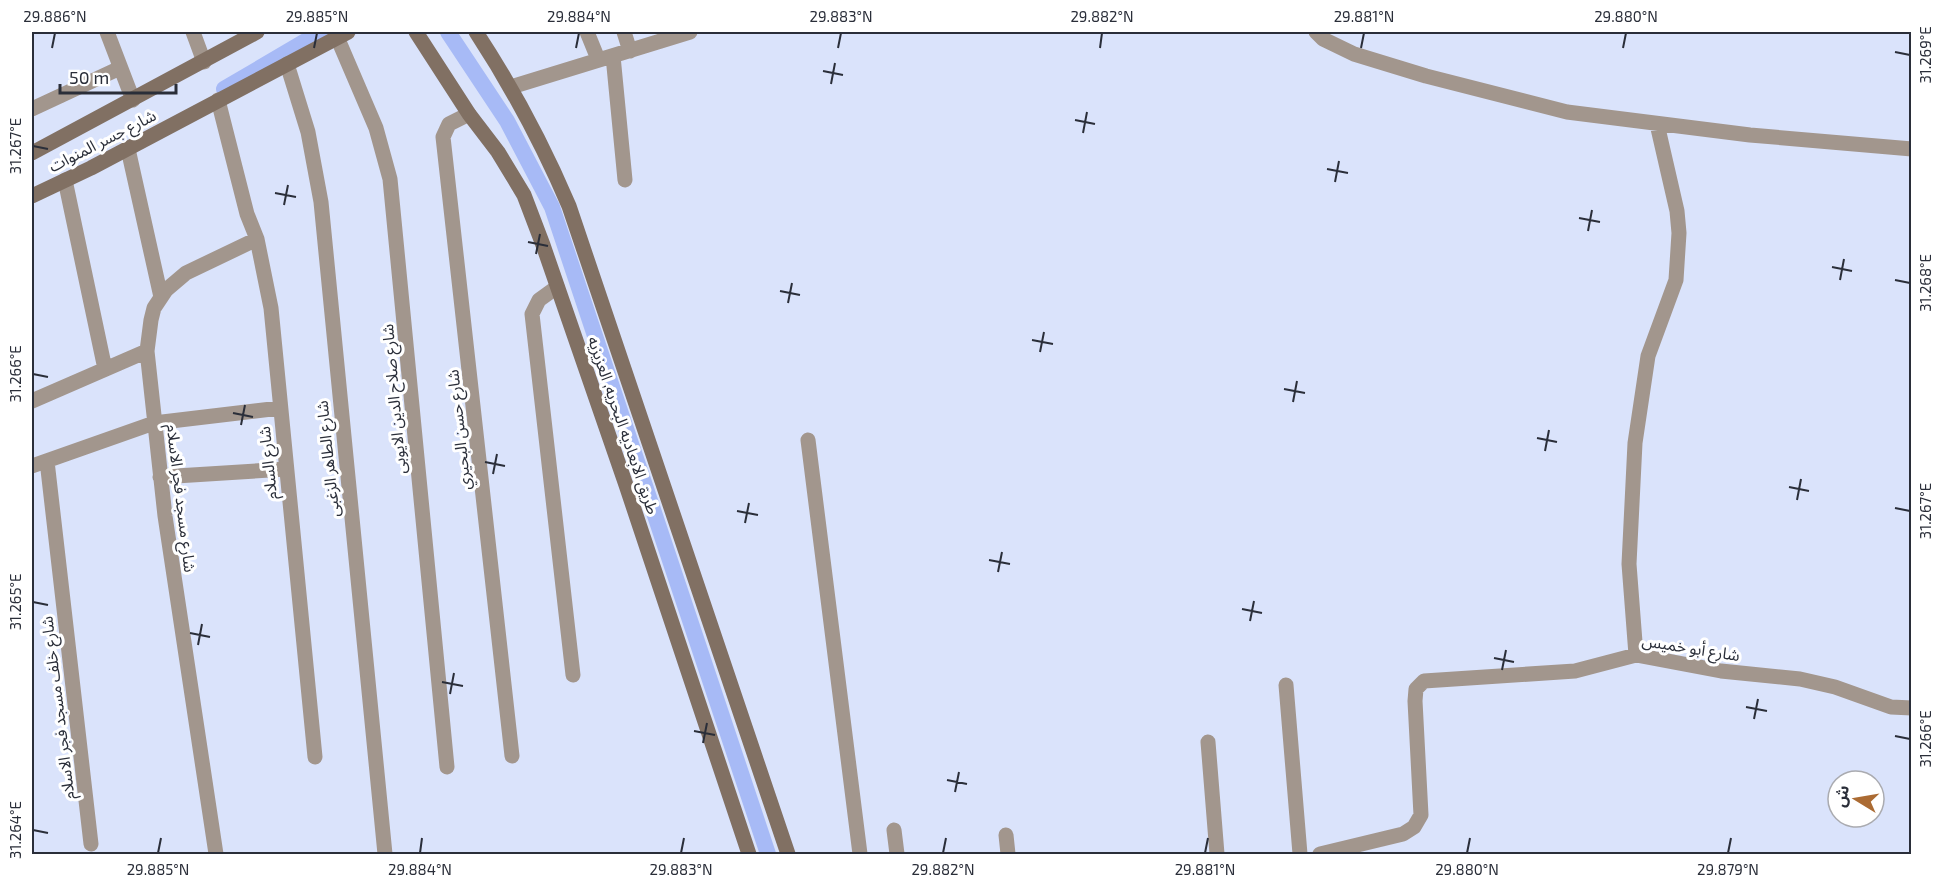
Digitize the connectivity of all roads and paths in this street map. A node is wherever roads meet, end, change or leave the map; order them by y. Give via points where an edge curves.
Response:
1 (107, 32) edge
2 (193, 32) edge
3 (257, 32) edge
4 (416, 32) edge
5 (476, 32) edge
6 (587, 32) edge
7 (624, 32) edge
8 (690, 32) edge
9 (1316, 32) edge
10 (342, 34) edge
11 (652, 38) edge
12 (630, 51) junction
13 (606, 58) junction
14 (204, 62) junction
15 (287, 63) junction
16 (120, 68) junction
17 (511, 87) junction
18 (133, 100) junction
19 (218, 100) junction
20 (32, 109) edge
21 (469, 114) junction
22 (1657, 124) junction
23 (128, 149) junction
24 (1911, 149) edge
25 (32, 153) edge
26 (65, 180) junction
27 (625, 180) dead end
28 (32, 196) edge
29 (256, 239) junction
30 (557, 287) junction
31 (160, 297) junction
32 (147, 351) junction
33 (105, 369) junction
34 (32, 400) edge
35 (280, 408) junction
36 (154, 423) junction
37 (808, 440) dead end
38 (47, 461) junction
39 (32, 466) edge
40 (286, 469) junction
41 (160, 477) junction
42 (1636, 655) junction
43 (573, 675) dead end
44 (1286, 685) dead end
45 (1911, 708) edge
46 (1208, 742) dead end
47 (512, 756) dead end
48 (315, 757) dead end
49 (447, 767) dead end
50 (894, 830) dead end
51 (1006, 835) dead end
52 (91, 844) dead end
53 (216, 855) edge
54 (385, 855) edge
55 (749, 855) edge
56 (788, 855) edge
57 (860, 855) edge
58 (897, 855) edge
59 (1008, 855) edge
60 (1217, 855) edge
61 (1300, 855) edge
62 (1320, 855) edge

1 - 16 street
2 - 14 street
3 - 14 street, شارع جسر المنوات
4 - 21 street, طريق الابعاديه البحريه, العزيزيه
5 - 17 street, طريق الابعاديه البحريه, العزيزيه
6 - 13 street
7 - 12 street
8 - 11 street
9 - 22 street via 1354,54 1426,76 1567,112
10 - 15 street, شارع جسر المنوات
10 - 49 street, شارع صلاح الدين الايوبى via 390,179
11 - 12 street
12 - 13 street
13 - 17 street
13 - 27 street
14 - 18 street, شارع جسر المنوات
15 - 19 street, شارع جسر المنوات
15 - 54 street, شارع الطاهر الزغبى via 308,132 321,202
16 - 18 street
16 - 20 street
17 - 56 street, طريق الابعاديه البحريه, العزيزيه via 569,206
18 - 25 street, شارع جسر المنوات
19 - 23 street, شارع جسر المنوات
19 - 29 street, شارع السلام
21 - 30 street, طريق الابعاديه البحريه, العزيزيه via 524,195
21 - 47 street, شارع حسن البحيري via 449,124 443,137
22 - 24 street
22 - 42 street via 1679,233 1676,280 1648,356 1635,443 1629,564
23 - 26 street, شارع جسر المنوات
23 - 31 street
26 - 28 street, شارع جسر المنوات
26 - 33 street
29 - 31 street via 186,273
29 - 35 street, شارع السلام via 271,308
30 - 43 street via 539,300 532,314
30 - 55 street, طريق الابعاديه البحريه, العزيزيه
31 - 32 street, شارع مسجد فجر الاسلام via 150,320
32 - 33 street
32 - 36 street, شارع مسجد فجر الاسلام
33 - 34 street
35 - 36 street
35 - 40 street, شارع السلام
36 - 38 street
36 - 41 street, شارع مسجد فجر الاسلام
37 - 57 street
38 - 39 street
38 - 52 street, شارع خلف مسجد فجر الاسلام
40 - 41 street
40 - 48 street, شارع السلام
41 - 53 street, شارع مسجد فجر الاسلام
42 - 45 street, شارع أبو خميس via 1721,671 1800,679 1891,707
42 - 62 street, شارع أبو خميس via 1575,671 1424,681 1416,689 1415,701 1421,815 1414,827 1402,834
44 - 61 street
46 - 60 street
50 - 58 street
51 - 59 street

